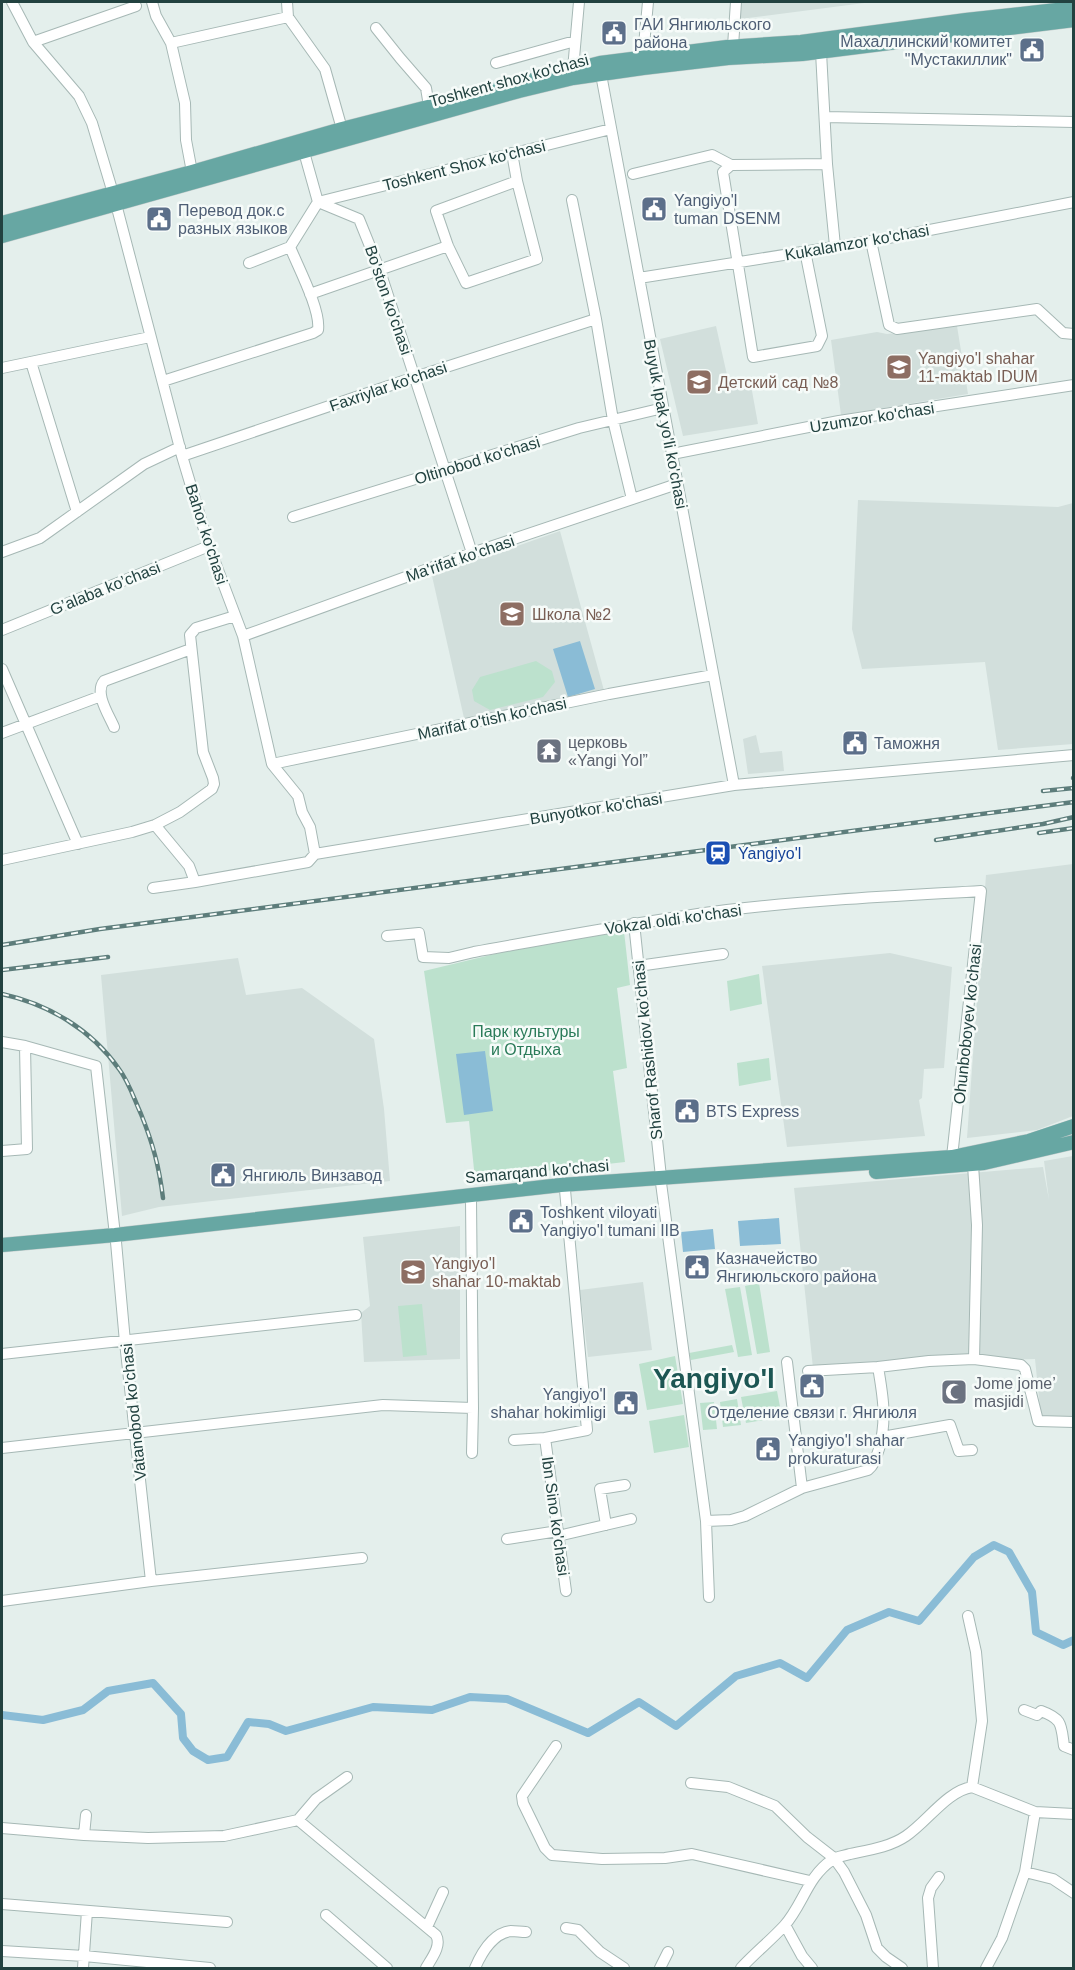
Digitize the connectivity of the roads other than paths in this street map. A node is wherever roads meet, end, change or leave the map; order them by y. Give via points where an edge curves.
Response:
1 (12, 2) edge
2 (152, 2) edge
3 (287, 2) edge
4 (579, 2) edge
5 (648, 2) edge
6 (736, 2) edge
7 (136, 6) dead end
8 (1074, 8) edge
9 (288, 17) junction
10 (1074, 20) edge
11 (376, 28) dead end
12 (575, 41) junction
13 (33, 42) junction
14 (171, 43) junction
15 (734, 46) junction
16 (821, 52) junction
17 (644, 56) junction
18 (495, 63) dead end
19 (600, 68) junction
20 (573, 69) junction
21 (429, 106) junction
22 (825, 117) junction
23 (1074, 122) edge
24 (342, 129) junction
25 (611, 129) junction
26 (304, 152) junction
27 (512, 153) junction
28 (827, 164) junction
29 (731, 165) junction
30 (192, 172) junction
31 (633, 174) dead end
32 (517, 181) junction
33 (115, 198) junction
34 (572, 200) dead end
35 (318, 202) junction
36 (1074, 202) edge
37 (2, 223) edge
38 (2, 236) edge
39 (871, 241) junction
40 (448, 246) junction
41 (835, 246) junction
42 (290, 247) junction
43 (805, 251) junction
44 (737, 262) junction
45 (249, 263) dead end
46 (380, 271) junction
47 (639, 278) junction
48 (310, 294) junction
49 (596, 319) junction
50 (1074, 334) edge
51 (150, 338) junction
52 (31, 362) junction
53 (2, 368) edge
54 (415, 377) junction
55 (163, 381) junction
56 (1074, 385) edge
57 (663, 408) junction
58 (613, 420) junction
59 (181, 452) junction
60 (672, 454) junction
61 (446, 470) junction
62 (677, 484) junction
63 (632, 499) junction
64 (77, 512) junction
65 (293, 517) dead end
66 (209, 546) junction
67 (2, 552) edge
68 (472, 553) junction
69 (235, 616) junction
70 (2, 630) edge
71 (243, 636) junction
72 (191, 649) junction
73 (2, 669) edge
74 (713, 675) junction
75 (101, 696) junction
76 (26, 724) junction
77 (114, 728) dead end
78 (2, 733) edge
79 (1074, 755) edge
80 (272, 764) junction
81 (734, 785) junction
82 (155, 825) junction
83 (78, 844) junction
84 (315, 854) junction
85 (2, 860) edge
86 (195, 882) junction
87 (153, 888) dead end
88 (981, 891) joint
89 (634, 923) junction
90 (387, 936) dead end
91 (723, 954) dead end
92 (639, 966) junction
93 (2, 1042) edge
94 (25, 1046) junction
95 (1074, 1126) edge
96 (1074, 1142) edge
97 (2, 1151) edge
98 (952, 1156) junction
99 (973, 1165) junction
100 (661, 1180) junction
101 (564, 1190) junction
102 (471, 1197) junction
103 (116, 1239) junction
104 (2, 1245) edge
105 (2, 1253) edge
106 (356, 1315) dead end
107 (125, 1342) junction
108 (2, 1354) edge
109 (974, 1359) junction
110 (787, 1362) dead end
111 (878, 1367) junction
112 (808, 1371) dead end
113 (473, 1408) junction
114 (1074, 1422) edge
115 (135, 1432) junction
116 (882, 1437) junction
117 (545, 1438) junction
118 (514, 1440) dead end
119 (2, 1448) edge
120 (972, 1450) dead end
121 (472, 1453) dead end
122 (625, 1485) dead end
123 (802, 1488) junction
124 (631, 1519) dead end
125 (706, 1521) junction
126 (606, 1525) junction
127 (558, 1533) junction
128 (507, 1539) dead end
129 (362, 1558) dead end
130 (151, 1581) junction
131 (566, 1591) dead end
132 (709, 1597) dead end
133 (2, 1600) edge
134 (968, 1616) dead end
135 (1024, 1710) dead end
136 (556, 1746) dead end
137 (1074, 1750) edge
138 (347, 1777) dead end
139 (691, 1783) dead end
140 (972, 1787) junction
141 (1035, 1812) junction
142 (1074, 1814) edge
143 (86, 1815) dead end
144 (298, 1820) junction
145 (2, 1828) edge
146 (84, 1835) junction
147 (834, 1858) junction
148 (1025, 1872) junction
149 (939, 1877) dead end
150 (810, 1881) junction
151 (443, 1892) dead end
152 (1074, 1893) edge
153 (2, 1904) edge
154 (87, 1911) junction
155 (326, 1915) dead end
156 (227, 1922) dead end
157 (785, 1925) junction
158 (427, 1927) junction
159 (566, 1928) dead end
160 (526, 1932) dead end
161 (2, 1951) edge
162 (669, 1952) dead end
163 (84, 1956) junction
164 (83, 1968) edge
165 (210, 1968) edge
166 (387, 1968) edge
167 (426, 1968) edge
168 (475, 1968) edge
169 (624, 1968) edge
170 (660, 1968) edge
171 (741, 1968) edge
172 (812, 1968) edge
173 (902, 1968) edge
174 (933, 1968) edge
175 (986, 1968) edge

1 - 13 street, Bahor ko'chasi
2 - 14 street
3 - 9 street
4 - 12 street
5 - 17 street
6 - 15 street
7 - 13 street
8 - 15 main road, Toshkent shox ko'chasi via 801,42
9 - 14 street
9 - 24 street via 325,69
10 - 16 main road, Toshkent shox ko'chasi
11 - 21 street via 426,88
12 - 18 street
12 - 20 street
13 - 33 street, Bahor ko'chasi via 79,96 92,123
14 - 30 street via 185,103
15 - 17 main road, Toshkent shox ko'chasi
16 - 19 main road, Toshkent shox ko'chasi
16 - 22 street
17 - 19 main road, Toshkent shox ko'chasi
19 - 20 main road, Toshkent shox ko'chasi
19 - 25 street, Buyuk Ipak yo'li ko'chasi
19 - 26 main road, Toshkent shox ko'chasi
20 - 21 main road, Toshkent shox ko'chasi
21 - 24 main road, Toshkent shox ko'chasi
22 - 23 street
22 - 28 street
24 - 30 main road, Toshkent shox ko'chasi
25 - 27 street, Toshkent Shox ko'chasi
25 - 47 street, Buyuk Ipak yo'li ko'chasi
26 - 33 main road, Toshkent shox ko'chasi
26 - 35 street
27 - 32 street
27 - 35 street, Toshkent Shox ko'chasi
28 - 29 street
28 - 41 street
29 - 31 street via 712,155
29 - 44 street via 723,172
30 - 33 main road, Toshkent shox ko'chasi
32 - 40 street via 436,211
32 - 40 street via 537,259 466,283
33 - 37 main road, Toshkent shox ko'chasi
33 - 38 main road, Toshkent shox ko'chasi
33 - 51 street, Bahor ko'chasi
34 - 49 street
35 - 42 street
35 - 46 street, Bo'ston ko'chasi via 359,219
36 - 39 street, Kukalamzor ko'chasi
39 - 41 street, Kukalamzor ko'chasi
39 - 50 street via 891,328 1037,309 1063,333
40 - 46 street
41 - 43 street, Kukalamzor ko'chasi
42 - 45 street
42 - 48 street
43 - 44 street, Kukalamzor ko'chasi
43 - 44 street via 822,336 816,346 753,357
44 - 47 street, Kukalamzor ko'chasi
46 - 48 street
46 - 54 street, Bo'ston ko'chasi
47 - 57 street, Buyuk Ipak yo'li ko'chasi
48 - 55 street via 319,324 313,333
49 - 54 street, Faxriylar ko'chasi
49 - 58 street
51 - 52 street
51 - 55 street, Bahor ko'chasi
52 - 53 street
52 - 64 street
54 - 59 street, Faxriylar ko'chasi
54 - 61 street, Bo'ston ko'chasi
55 - 59 street, Bahor ko'chasi
56 - 60 street, Uzumzor ko'chasi via 839,421
57 - 58 street, Oltinobod ko'chasi
57 - 60 street, Buyuk Ipak yo'li ko'chasi
58 - 61 street, Oltinobod ko'chasi
58 - 63 street
59 - 64 street, Faxriylar ko'chasi via 144,464
59 - 66 street, Bahor ko'chasi
60 - 62 street, Buyuk Ipak yo'li ko'chasi
61 - 65 street, Oltinobod ko'chasi
61 - 68 street, Bo'ston ko'chasi
62 - 63 street, Ma'rifat ko'chasi
62 - 74 street, Buyuk Ipak yo'li ko'chasi
63 - 68 street, Ma'rifat ko'chasi
64 - 67 street, Faxriylar ko'chasi via 40,538
66 - 69 street, Bahor ko'chasi
66 - 70 street, G’alaba ko’chasi
68 - 71 street, Ma'rifat ko'chasi
69 - 71 street, Bahor ko'chasi
69 - 72 street via 196,628 190,635
71 - 80 street, Bahor ko'chasi
72 - 75 street via 104,681
72 - 82 street via 204,752 214,784 180,812
73 - 76 street
74 - 80 street, Marifat o'tish ko'chasi
74 - 81 street, Buyuk Ipak yo'li ko'chasi
75 - 76 street
75 - 77 street
76 - 78 street
76 - 83 street
79 - 81 street, Bunyotkor ko'chasi
80 - 84 street, Bahor ko'chasi via 298,796
81 - 84 street, Bunyotkor ko'chasi
82 - 83 street
82 - 86 street via 189,866
83 - 85 street
84 - 86 street, Bunyotkor ko'chasi via 308,862
86 - 87 street, Bunyotkor ko'chasi
88 - 89 street, Vokzal oldi ko'chasi via 844,898
88 - 98 street, Ohunboboyev ko'chasi
89 - 90 street, Vokzal oldi ko'chasi via 449,958 423,957 418,933
89 - 92 street, Sharof Rashidov ko’chasi
91 - 92 street
92 - 100 street, Sharof Rashidov ko’chasi
93 - 94 street, Vatanobod ko'chasi
94 - 97 street via 27,1149
94 - 103 street, Vatanobod ko'chasi via 96,1066
95 - 98 main road, Samarqand ko'chasi via 1029,1141
96 - 99 main road, Samarqand ko'chasi
98 - 100 main road, Samarqand ko'chasi
99 - 100 main road, Samarqand ko'chasi
99 - 109 street
100 - 101 main road, Samarqand ko'chasi
100 - 102 main road, Samarqand ko'chasi
100 - 125 street, Sharof Rashidov ko’chasi
101 - 102 main road, Samarqand ko'chasi
101 - 117 street, Ibn Sino ko'chasi via 587,1430
102 - 103 main road, Samarqand ko'chasi
102 - 113 street
103 - 104 main road, Samarqand ko'chasi
103 - 105 main road, Samarqand ko'chasi
103 - 107 street, Vatanobod ko'chasi
106 - 107 street
107 - 108 street
107 - 115 street, Vatanobod ko'chasi
109 - 111 street
109 - 114 street via 1021,1365 1038,1421
110 - 123 street
111 - 112 street
111 - 116 street via 884,1404
113 - 115 street via 383,1405
113 - 121 street
115 - 119 street
115 - 130 street, Vatanobod ko'chasi
116 - 120 street via 950,1425 959,1451
116 - 123 street via 868,1470
117 - 118 street
117 - 127 street, Ibn Sino ko'chasi
122 - 126 street via 600,1488
123 - 125 street via 745,1516
124 - 126 street
125 - 132 street, Sharof Rashidov ko’chasi
126 - 127 street
127 - 128 street
127 - 131 street, Ibn Sino ko'chasi
129 - 130 street
130 - 133 street
134 - 140 street via 976,1652 982,1721
135 - 137 street via 1055,1716 1061,1724 1064,1746
136 - 150 street via 522,1796 545,1848 552,1855 603,1859 692,1854
138 - 144 street via 316,1799
139 - 147 street via 728,1787 775,1806
140 - 141 street
140 - 147 street via 954,1795 903,1838
141 - 142 street
141 - 148 street
143 - 146 street
144 - 146 street via 225,1836
144 - 158 street
145 - 146 street
147 - 150 street
147 - 173 street via 866,1915 877,1948
148 - 152 street via 1053,1879
148 - 175 street via 1002,1938
149 - 174 street via 928,1898
150 - 157 street
151 - 158 street
153 - 154 street
154 - 156 street
154 - 163 street
155 - 166 street
157 - 171 street
157 - 172 street
158 - 167 street via 439,1940
159 - 169 street via 578,1930
160 - 168 street via 508,1931 492,1941
161 - 163 street
162 - 170 street
163 - 164 street
163 - 165 street

